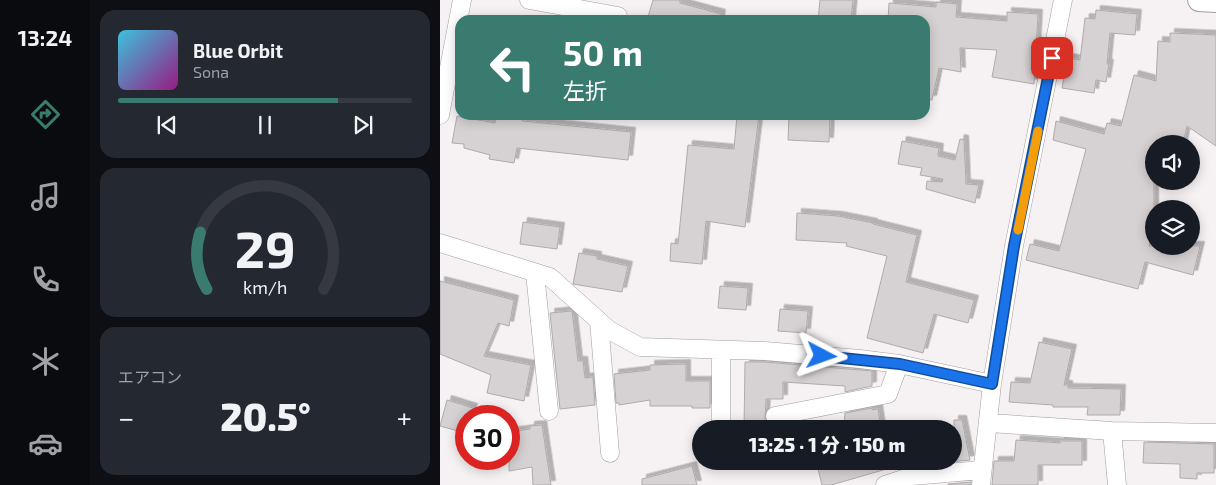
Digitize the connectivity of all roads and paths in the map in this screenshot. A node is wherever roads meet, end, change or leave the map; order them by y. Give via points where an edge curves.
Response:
1 (462, 0) edge
2 (529, 0) edge
3 (1064, 0) edge
4 (1199, 0) edge
5 (1216, 1) edge
6 (460, 15) edge
7 (612, 15) edge
8 (455, 52) edge
9 (441, 105) edge
10 (440, 243) edge
11 (535, 273) junction
12 (599, 321) junction
13 (722, 350) junction
14 (900, 364) junction
15 (992, 384) junction
16 (549, 411) dead end
17 (775, 416) dead end
18 (721, 420) edge
19 (989, 423) junction
20 (1112, 431) junction
21 (1216, 433) edge
22 (610, 453) dead end
23 (981, 478) edge
24 (885, 485) edge
25 (1117, 485) edge

1 - 6 street
2 - 7 street
3 - 15 street via 1014,246
4 - 5 street
8 - 9 street
10 - 11 street
11 - 12 street via 550,278
11 - 16 street
12 - 13 street via 640,347
12 - 22 street
13 - 14 street via 860,358
13 - 18 street
14 - 15 street
14 - 17 street via 888,394
15 - 19 street
19 - 20 street
19 - 23 street
20 - 21 street
20 - 25 street
23 - 24 street via 912,476

